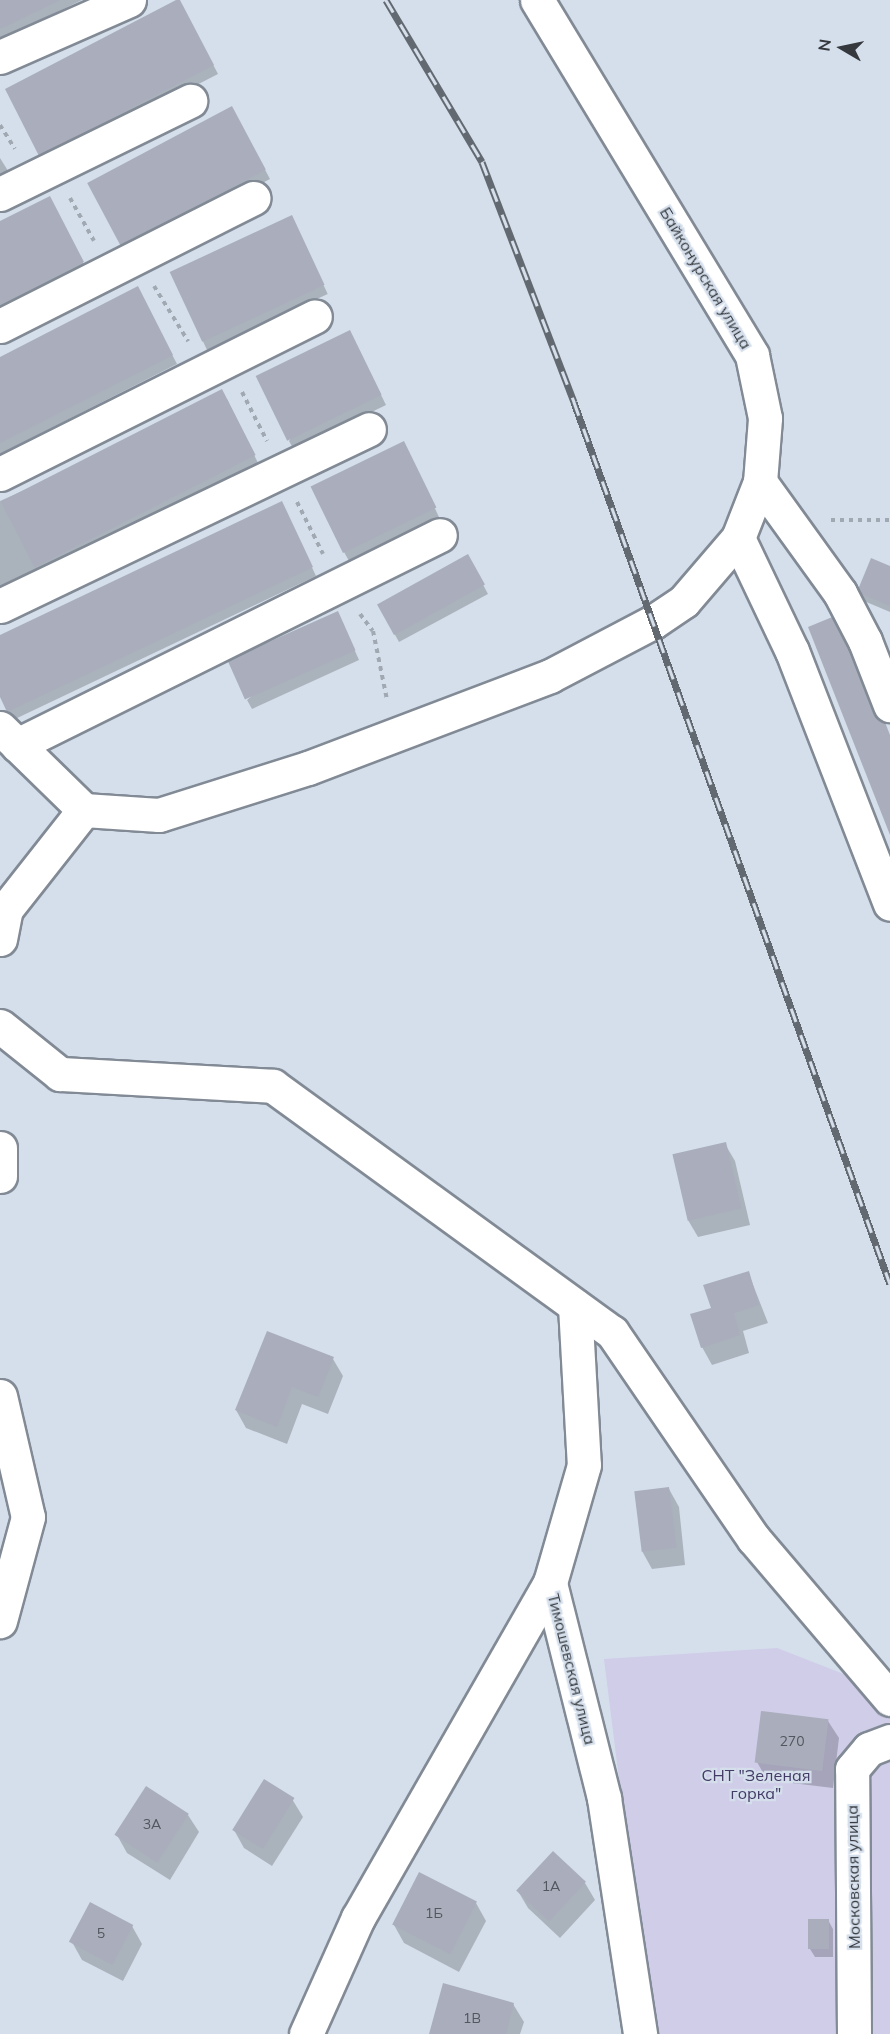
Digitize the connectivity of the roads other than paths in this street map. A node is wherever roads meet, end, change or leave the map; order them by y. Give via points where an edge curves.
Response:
1 (129, 0) edge
2 (537, 0) edge
3 (0, 57) edge
4 (190, 101) dead end
5 (0, 195) edge
6 (253, 198) dead end
7 (315, 316) dead end
8 (0, 326) edge
9 (369, 429) dead end
10 (0, 474) edge
11 (760, 482) junction
12 (440, 535) dead end
13 (738, 538) junction
14 (0, 606) edge
15 (890, 705) edge
16 (9, 736) edge
17 (84, 810) junction
18 (890, 904) edge
19 (0, 939) edge
20 (0, 1026) edge
21 (0, 1148) edge
22 (0, 1176) edge
23 (575, 1306) junction
24 (0, 1396) edge
25 (550, 1583) junction
26 (0, 1621) edge
27 (879, 1670) edge
28 (890, 1699) edge
29 (890, 1741) edge
30 (306, 2034) edge
31 (640, 2034) edge
32 (854, 2034) edge

1 - 3 street
2 - 11 street, Байконурская улица via 752,355 765,418
4 - 5 street
6 - 8 street
7 - 10 street
9 - 14 street
11 - 13 street, Байконурская улица
11 - 15 street via 840,593 865,641
12 - 16 street
13 - 17 street, Байконурская улица via 684,601 653,622 550,676 308,768 159,815
13 - 18 street via 792,651
16 - 17 street
17 - 19 street via 6,909
20 - 23 street via 60,1074 273,1086
21 - 22 street
23 - 25 street, Тимошевская улица via 584,1465
23 - 27 street via 612,1332 754,1539
24 - 26 street via 28,1517
25 - 30 street via 358,1918
25 - 31 street, Тимошевская улица via 604,1798
27 - 28 street
29 - 32 street, Московская улица via 869,1749 852,1769

